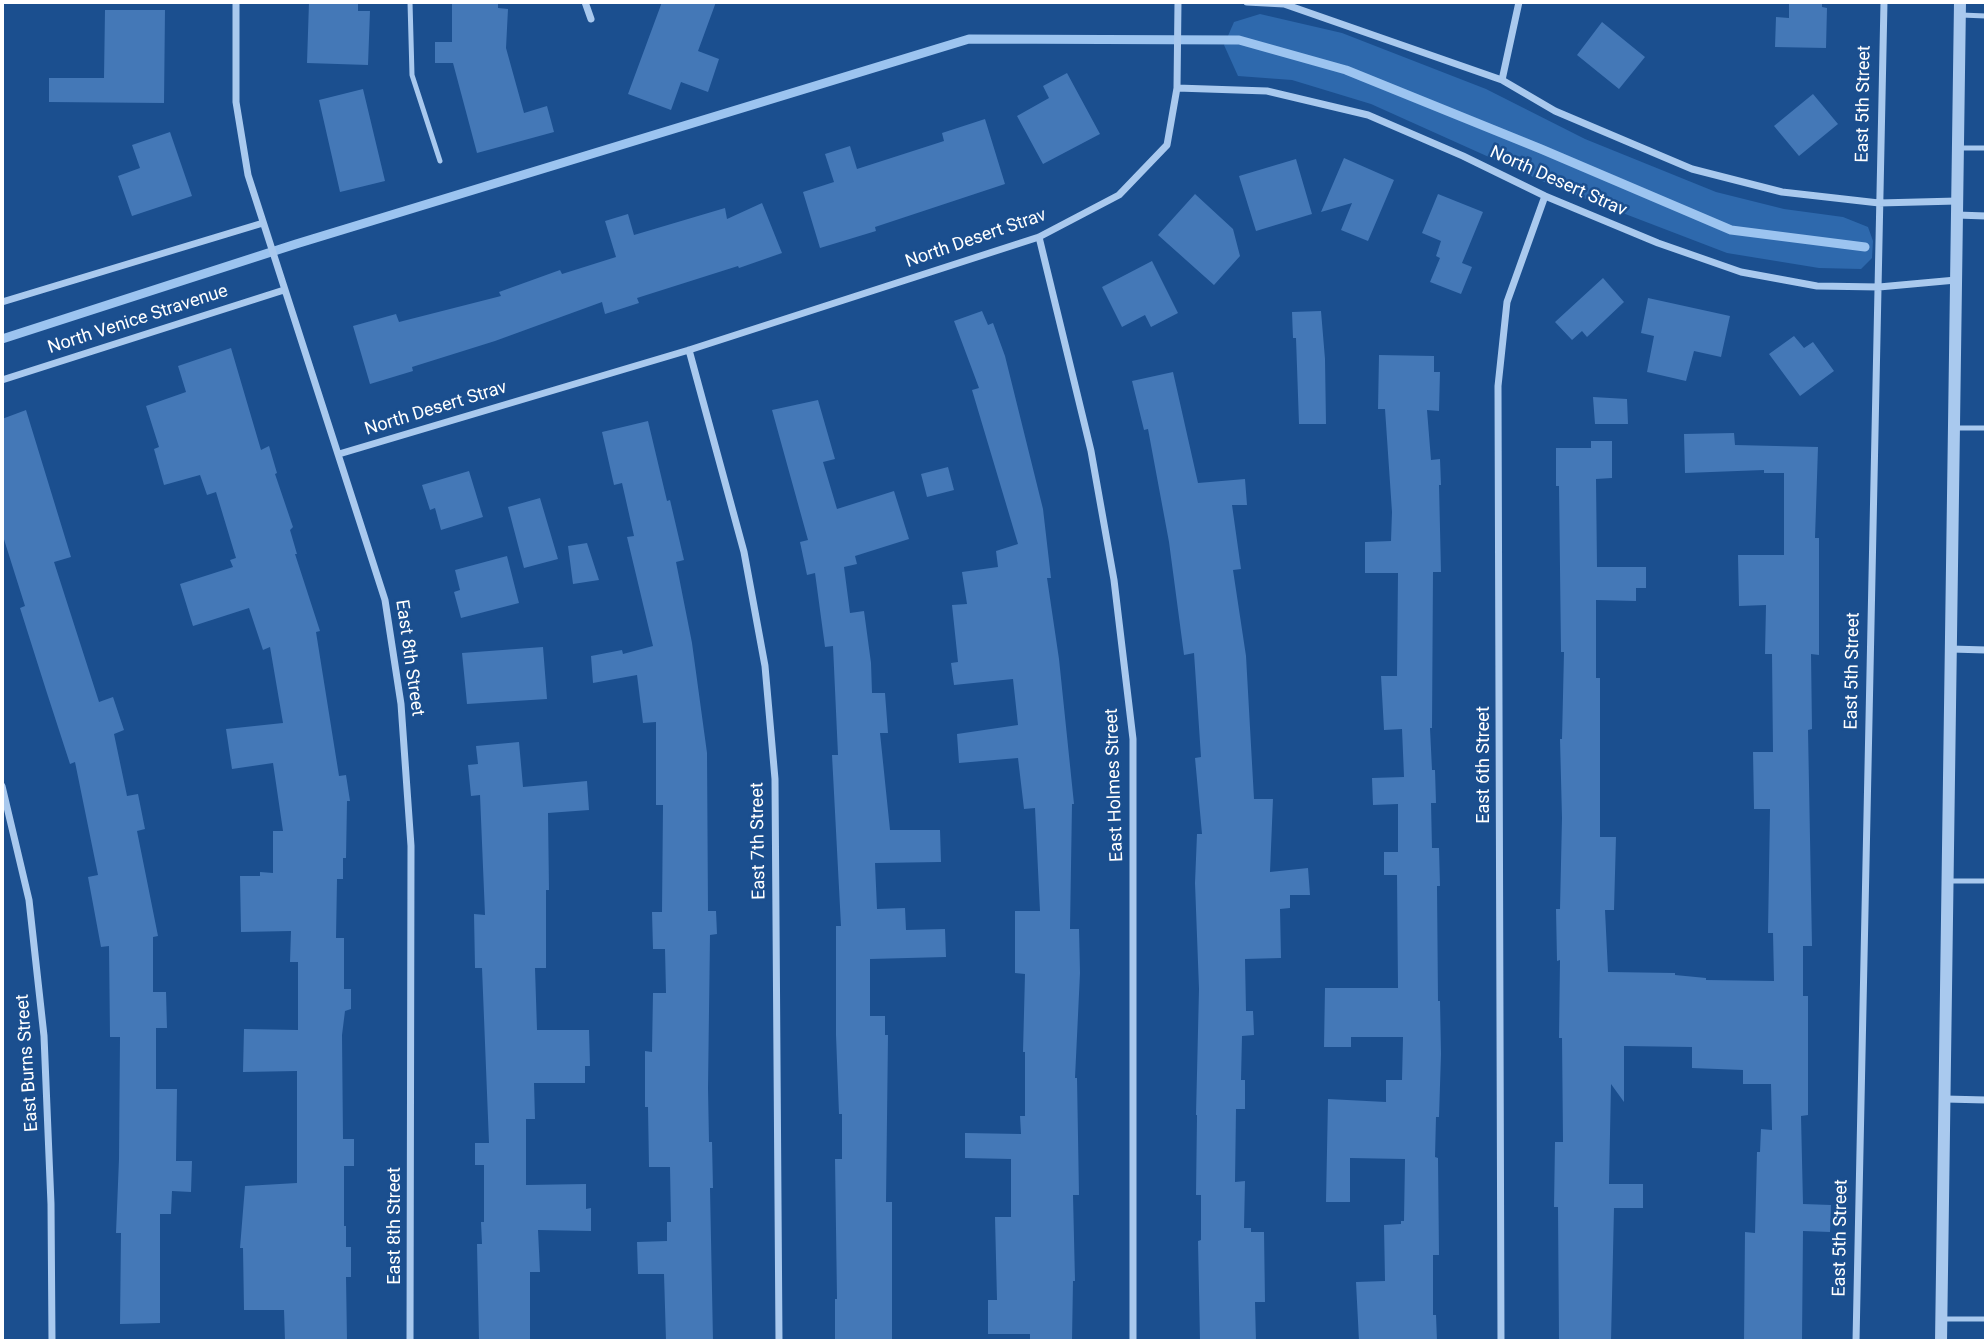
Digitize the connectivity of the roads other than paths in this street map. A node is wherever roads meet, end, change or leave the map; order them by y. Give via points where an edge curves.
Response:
1 (236, 2) edge
2 (410, 2) edge
3 (585, 2) edge
4 (1178, 2) edge
5 (1247, 2) edge
6 (1519, 2) edge
7 (1884, 2) edge
8 (1960, 2) edge
9 (1960, 15) junction
10 (1986, 16) edge
11 (591, 19) dead end
12 (1503, 80) junction
13 (1177, 88) junction
14 (1958, 148) junction
15 (1986, 148) edge
16 (440, 161) dead end
17 (1545, 196) junction
18 (1957, 201) junction
19 (1879, 203) junction
20 (1957, 215) junction
21 (1986, 216) edge
22 (263, 223) junction
23 (1039, 237) junction
24 (1956, 281) junction
25 (1879, 287) junction
26 (284, 290) junction
27 (2, 302) edge
28 (689, 350) junction
29 (2, 380) edge
30 (1954, 428) junction
31 (1986, 428) edge
32 (339, 454) junction
33 (1951, 649) junction
34 (1986, 650) edge
35 (2, 786) edge
36 (1948, 881) junction
37 (1986, 881) edge
38 (1945, 1100) junction
39 (1986, 1100) edge
40 (1942, 1319) junction
41 (1986, 1319) edge
42 (52, 1341) edge
43 (411, 1341) edge
44 (779, 1341) edge
45 (1133, 1341) edge
46 (1501, 1341) edge
47 (1856, 1341) edge
48 (1941, 1341) edge

1 - 22 street, East 8th Street via 236,102 248,175
2 - 16 lane via 412,75
3 - 11 street
4 - 13 street
5 - 12 street via 1284,4
6 - 12 street
7 - 19 street, East 5th Street
8 - 9 street
9 - 10 lane
9 - 14 street
12 - 19 street via 1555,111 1692,169 1782,192
13 - 17 street, North Desert Strav via 1267,91 1368,114
13 - 23 street, North Desert Strav via 1167,145 1119,195
14 - 15 lane
14 - 18 street
17 - 25 street, North Desert Strav via 1741,272 1817,286
17 - 46 street, East 6th Street via 1507,302 1498,386
18 - 19 street
18 - 20 street
19 - 25 street, East 5th Street
20 - 21 street
20 - 24 street
22 - 26 street, East 8th Street
22 - 27 street
23 - 28 street, North Desert Strav
23 - 45 street, East Holmes Street via 1091,451 1114,580 1133,739
24 - 25 street, North Desert Strav
24 - 30 street
25 - 47 street, East 5th Street
26 - 29 street, North Venice Stravenue
26 - 32 street, East 8th Street
28 - 32 street, North Desert Strav
28 - 44 street, East 7th Street via 744,552 765,666 775,779
30 - 31 lane
30 - 33 street
32 - 43 street, East 8th Street via 385,600 401,704 411,846
33 - 34 street
33 - 36 street
35 - 42 street, East Burns Street via 29,900 44,1036
36 - 37 lane
36 - 38 street
38 - 39 street
38 - 40 street
40 - 41 lane
40 - 48 street

